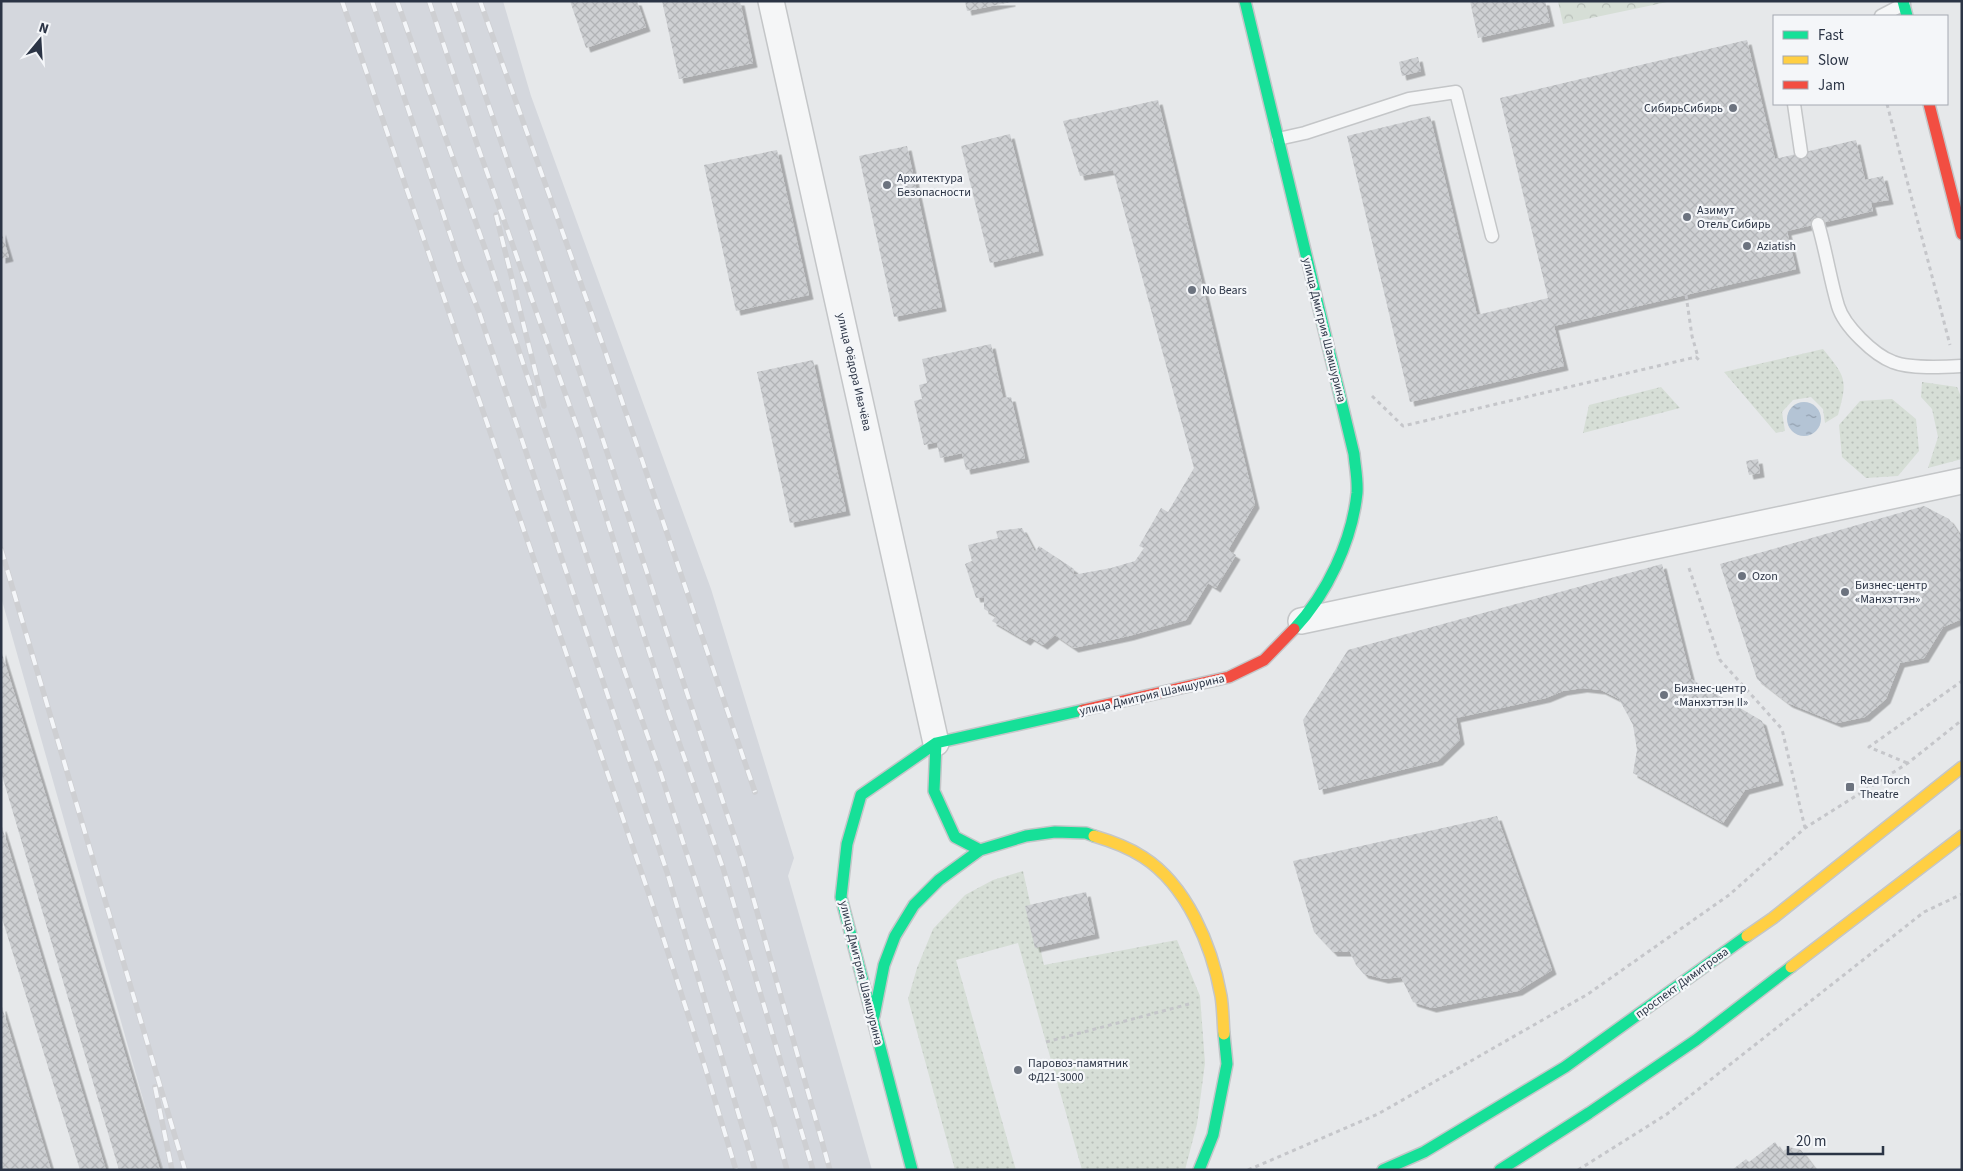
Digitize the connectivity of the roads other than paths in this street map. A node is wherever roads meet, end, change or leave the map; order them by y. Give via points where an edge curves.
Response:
1 (771, 1) edge
2 (1245, 1) edge
3 (1905, 7) edge
4 (1884, 15) edge
5 (1794, 105) edge
6 (1929, 105) edge
7 (1278, 139) junction
8 (1801, 152) dead end
9 (1818, 224) dead end
10 (1962, 234) edge
11 (1492, 236) dead end
12 (1958, 366) edge
13 (1962, 481) edge
14 (1301, 621) junction
15 (936, 744) junction
16 (1962, 767) edge
17 (1962, 836) edge
18 (980, 850) junction
19 (873, 1025) junction
20 (912, 1170) edge
21 (1199, 1170) edge
22 (1383, 1170) edge
23 (1500, 1170) edge

1 - 15 street, улица Фёдора Ивачёва
2 - 7 street, улица Дмитрия Шамшурина
3 - 4 lane
5 - 8 lane
6 - 10 street
7 - 11 lane via 1409,99 1456,92
7 - 14 street, улица Дмитрия Шамшурина via 1354,454 1357,492 1337,565
9 - 12 lane via 1838,308 1847,324 1867,345 1893,363 1931,368
13 - 14 street
14 - 15 street, улица Дмитрия Шамшурина via 1264,660 1229,677
15 - 18 street via 934,791 955,837
15 - 19 street, улица Дмитрия Шамшурина via 861,795 846,844 841,897
16 - 22 street, проспект Димитрова via 1773,918 1565,1067 1424,1152
17 - 23 street via 1696,1040
18 - 19 street via 939,880 914,905 895,936 884,965
18 - 21 street via 1026,836 1055,832 1086,833 1115,842 1144,857 1178,888 1206,940 1221,996 1226,1064 1214,1135
19 - 20 street, улица Дмитрия Шамшурина

